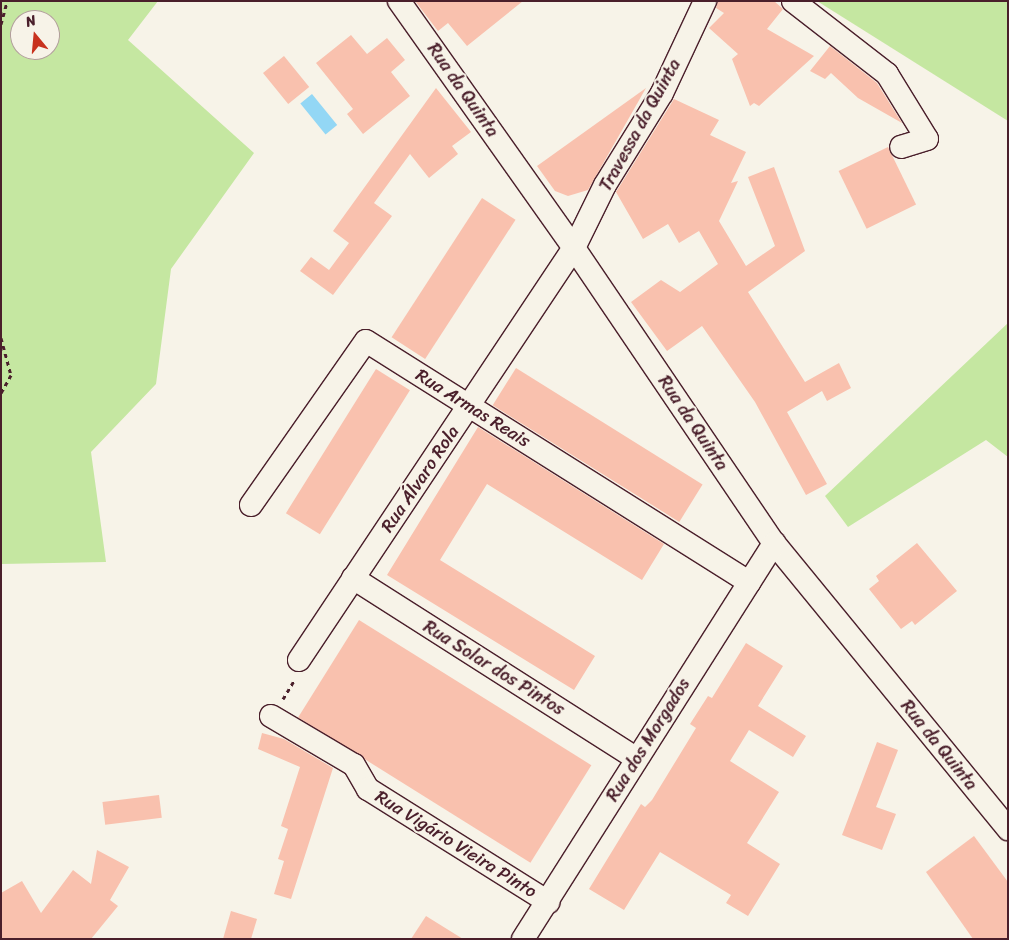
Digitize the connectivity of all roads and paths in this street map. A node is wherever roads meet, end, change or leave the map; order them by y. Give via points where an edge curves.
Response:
1 (7, 1) edge
2 (399, 1) edge
3 (705, 1) edge
4 (793, 1) edge
5 (1, 24) edge
6 (901, 147) dead end
7 (574, 248) junction
8 (1, 338) edge
9 (1, 393) edge
10 (469, 405) junction
11 (252, 505) dead end
12 (774, 543) junction
13 (353, 578) junction
14 (749, 582) junction
15 (299, 660) joint
16 (271, 716) joint
17 (636, 758) junction
18 (1008, 830) edge
19 (548, 902) junction
20 (524, 939) edge

1 - 5 path
2 - 7 street, Rua da Quinta
3 - 7 street, Travessa da Quinta via 662,93 605,184
4 - 6 street via 887,74 927,139
7 - 10 street, Rua Álvaro Rola
7 - 12 street, Rua da Quinta
8 - 9 path via 11,375
10 - 11 street, Rua Armas Reais via 366,341
10 - 13 street, Rua Álvaro Rola
10 - 14 street, Rua Armas Reais
12 - 14 street, Rua dos Morgados
12 - 18 street, Rua da Quinta
13 - 15 street, Rua Álvaro Rola
13 - 17 street, Rua Solar dos Pintos
14 - 17 street, Rua dos Morgados
15 - 16 path via 293,687
16 - 19 street, Rua Vigário Vieira Pinto via 354,765 368,789
17 - 19 street, Rua dos Morgados
19 - 20 street, Rua dos Morgados

